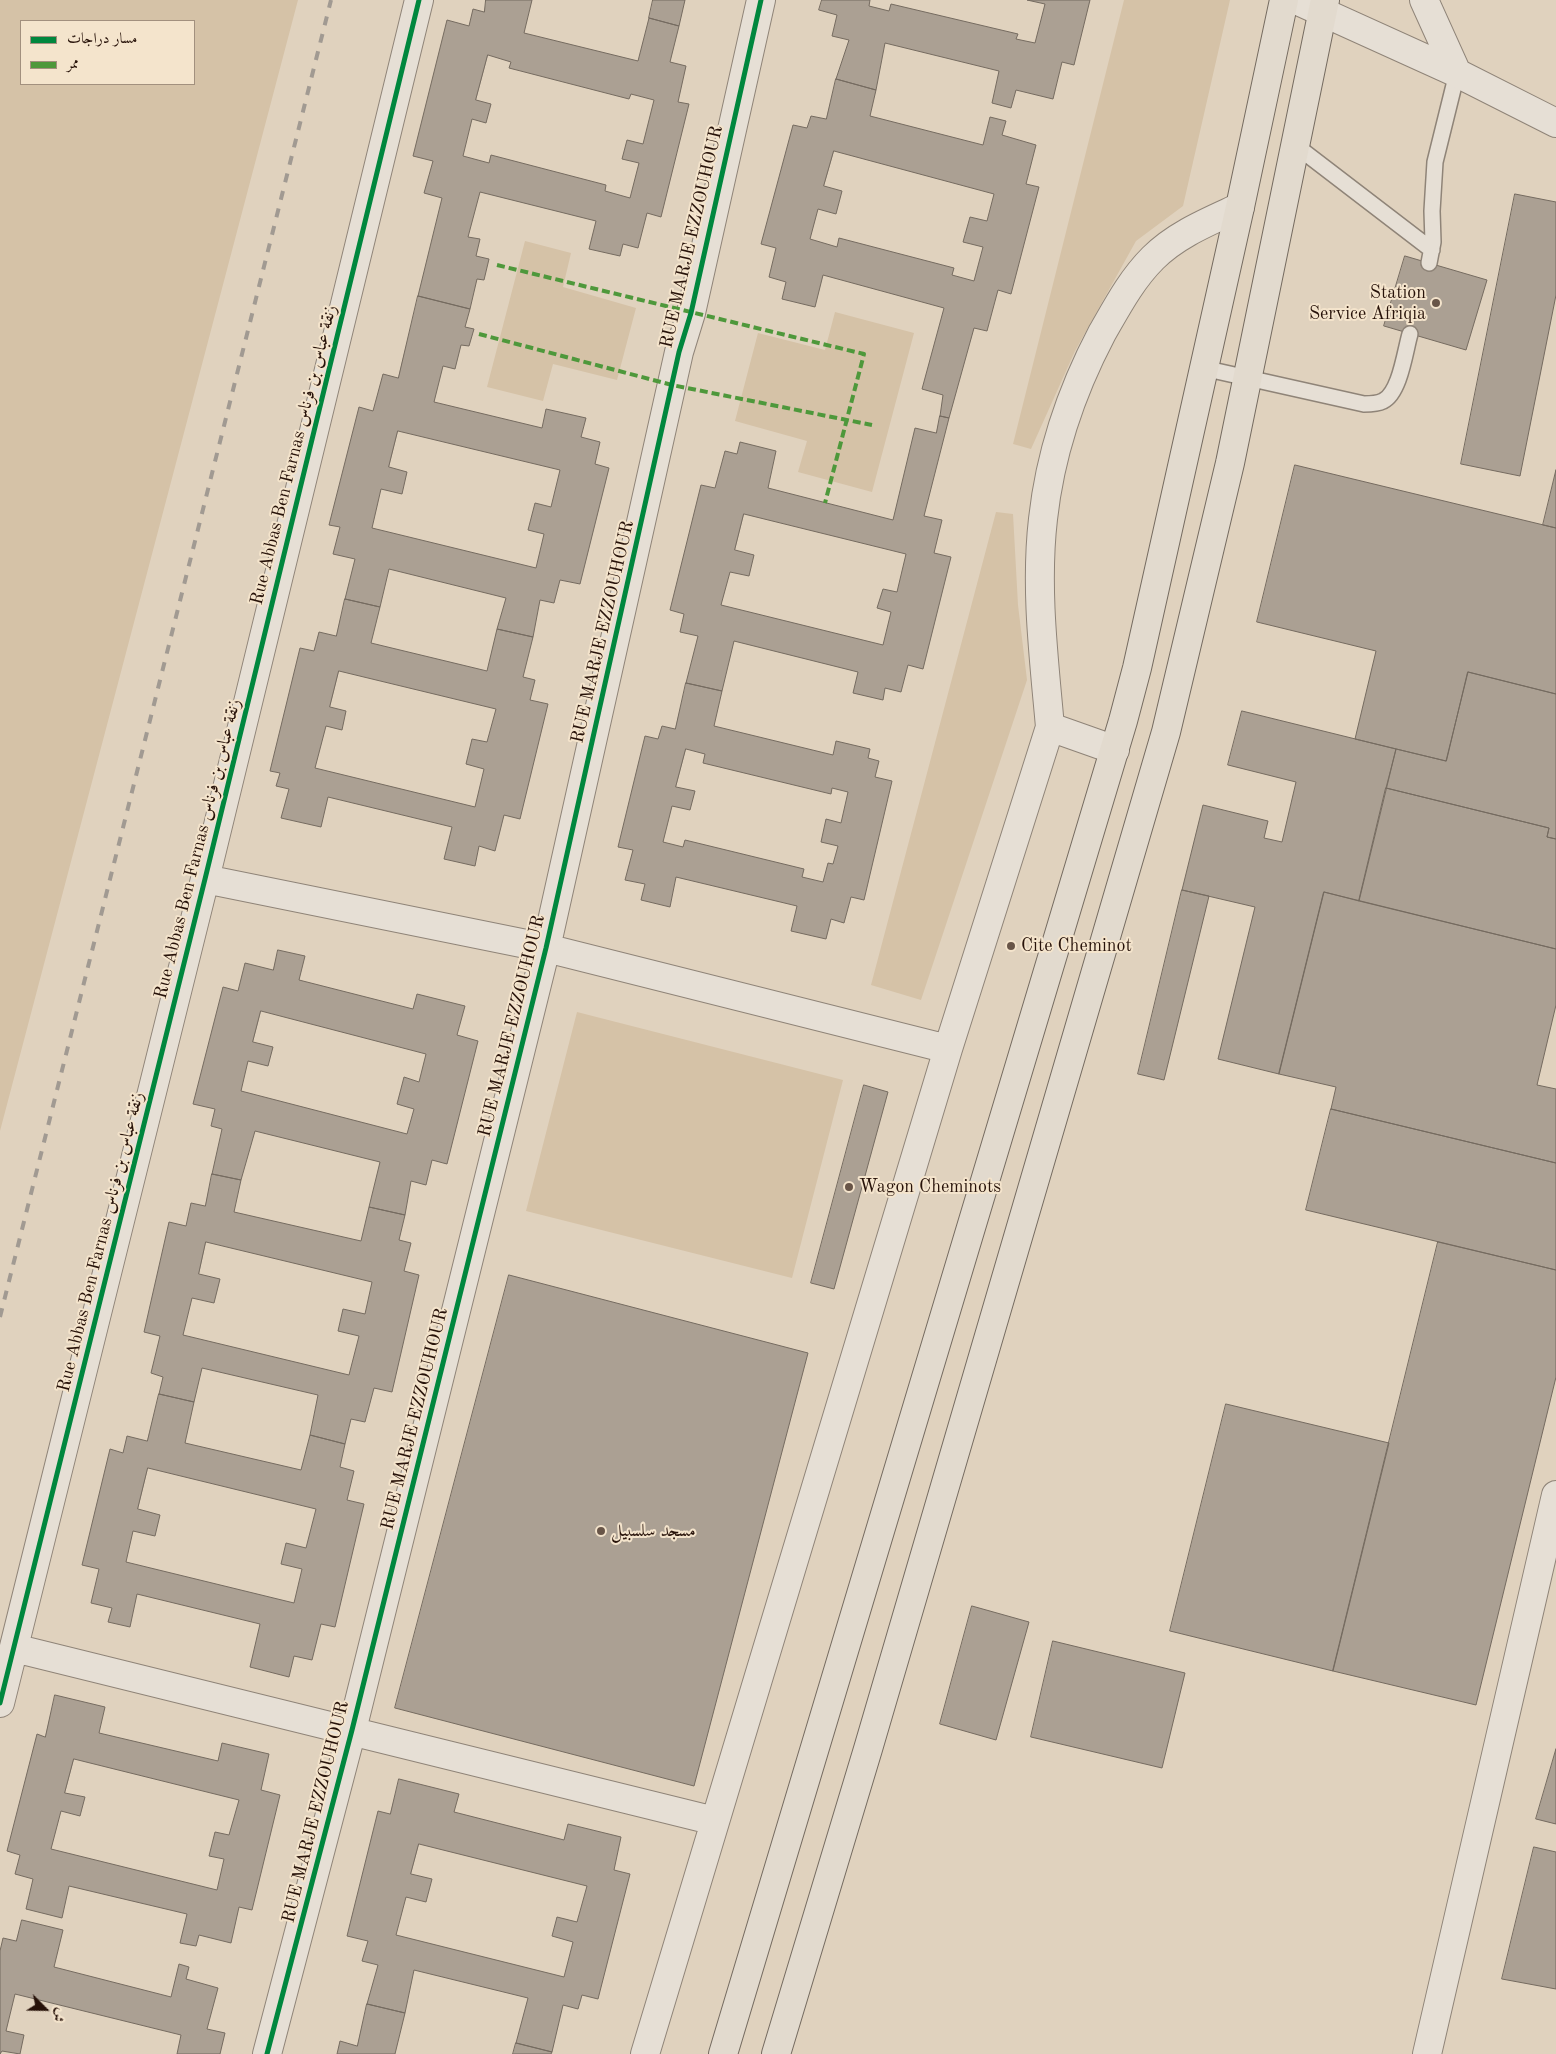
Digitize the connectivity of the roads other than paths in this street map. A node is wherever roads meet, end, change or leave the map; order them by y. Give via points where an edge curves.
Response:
1 (419, 0) edge
2 (761, 0) edge
3 (1284, 0) edge
4 (1296, 0) edge
5 (1424, 0) edge
6 (1324, 7) edge
7 (1457, 73) junction
8 (1556, 123) edge
9 (1295, 144) junction
10 (1240, 207) junction
11 (1410, 334) dead end
12 (1203, 368) junction
13 (1247, 378) junction
14 (1050, 727) junction
15 (1115, 750) junction
16 (205, 879) junction
17 (546, 948) junction
18 (948, 1049) junction
19 (1556, 1495) edge
20 (14, 1648) junction
21 (0, 1703) edge
22 (352, 1730) junction
23 (715, 1821) junction
24 (268, 2054) edge
25 (645, 2054) edge
26 (722, 2054) edge
27 (776, 2054) edge
28 (1427, 2054) edge

1 - 16 street, Rue Abbas Ben Farnas زنقة عباس بن فرناس
2 - 17 street, RUE MARJE EZZOUHOUR
3 - 10 main road
4 - 6 street
5 - 7 street
6 - 7 street
6 - 9 main road
7 - 8 street
7 - 9 lane via 1435,162 1430,257
9 - 13 main road
10 - 12 main road
10 - 14 street via 1186,232 1153,258 1122,296 1088,361 1064,424 1043,519 1040,572
11 - 13 lane via 1392,394 1374,404
12 - 13 lane
12 - 15 main road via 1137,668
13 - 27 main road via 1166,732
14 - 15 street
14 - 18 street
15 - 26 main road
16 - 17 street
16 - 20 street, Rue Abbas Ben Farnas زنقة عباس بن فرناس
17 - 18 street
17 - 22 street, RUE MARJE EZZOUHOUR
18 - 23 street
19 - 28 street
20 - 21 street, Rue Abbas Ben Farnas زنقة عباس بن فرناس
20 - 22 street
22 - 23 street
22 - 24 street, RUE MARJE EZZOUHOUR
23 - 25 street

